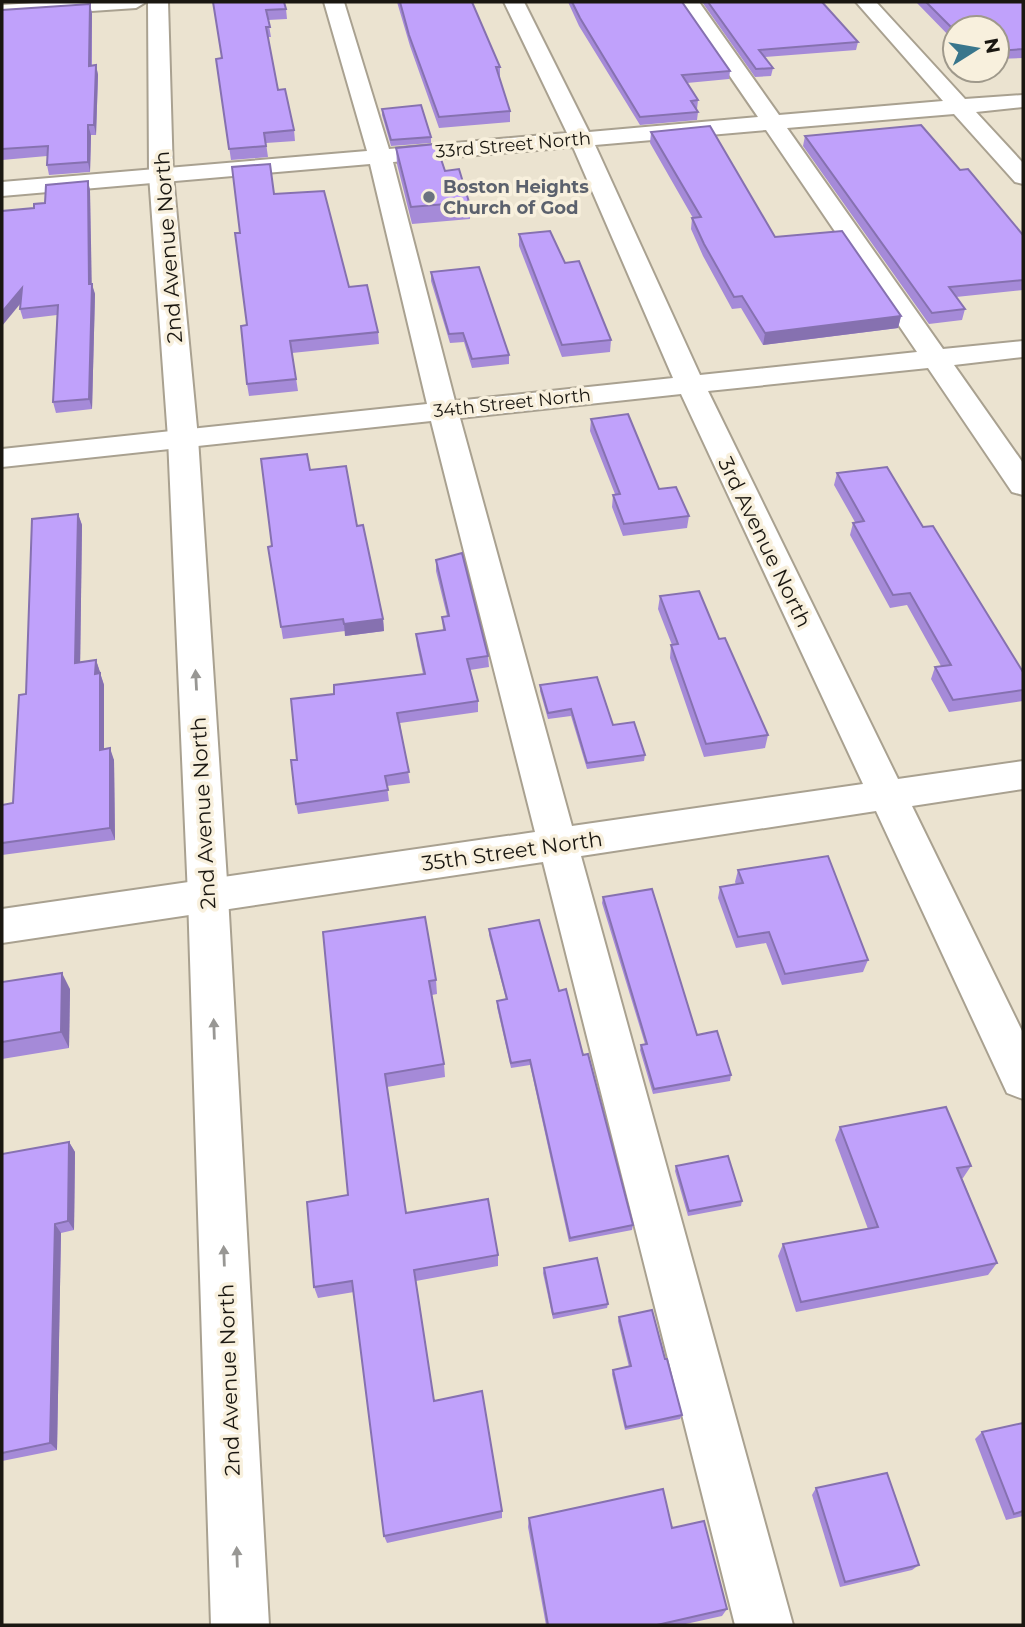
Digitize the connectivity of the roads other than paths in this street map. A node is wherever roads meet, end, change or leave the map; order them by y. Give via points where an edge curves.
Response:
1 (136, 2) edge
2 (158, 2) edge
3 (334, 2) edge
4 (514, 2) edge
5 (689, 2) edge
6 (866, 2) edge
7 (2, 11) edge
8 (1023, 101) edge
9 (960, 107) junction
10 (774, 123) junction
11 (581, 139) junction
12 (380, 157) junction
13 (161, 175) junction
14 (1023, 177) edge
15 (2, 189) edge
16 (1023, 349) edge
17 (937, 358) junction
18 (690, 384) junction
19 (443, 410) junction
20 (183, 438) junction
21 (2, 458) edge
22 (1023, 485) edge
23 (1023, 775) edge
24 (886, 795) junction
25 (560, 844) junction
26 (208, 896) junction
27 (2, 926) edge
28 (1023, 1079) edge
29 (240, 1625) edge
30 (764, 1625) edge

1 - 7 street
2 - 13 street, 2nd Avenue North
3 - 12 street
4 - 11 street, 3rd Avenue North
5 - 10 street
6 - 9 street
8 - 9 street, 33rd Street North
9 - 10 street, 33rd Street North
9 - 14 street
10 - 11 street, 33rd Street North
10 - 17 street
11 - 12 street, 33rd Street North
11 - 18 street, 3rd Avenue North
12 - 13 street, 33rd Street North
12 - 19 street
13 - 15 street, 33rd Street North
13 - 20 street, 2nd Avenue North
16 - 17 street, 34th Street North
17 - 18 street, 34th Street North
17 - 22 street
18 - 19 street, 34th Street North
18 - 24 street, 3rd Avenue North
19 - 20 street, 34th Street North
19 - 25 street
20 - 21 street, 34th Street North
26 -> 20 street, 2nd Avenue North
23 - 24 street, 35th Street North
24 - 25 street, 35th Street North
24 - 28 street, 3rd Avenue North
25 - 26 street, 35th Street North
25 - 30 street
26 - 27 street, 35th Street North
29 -> 26 street, 2nd Avenue North

